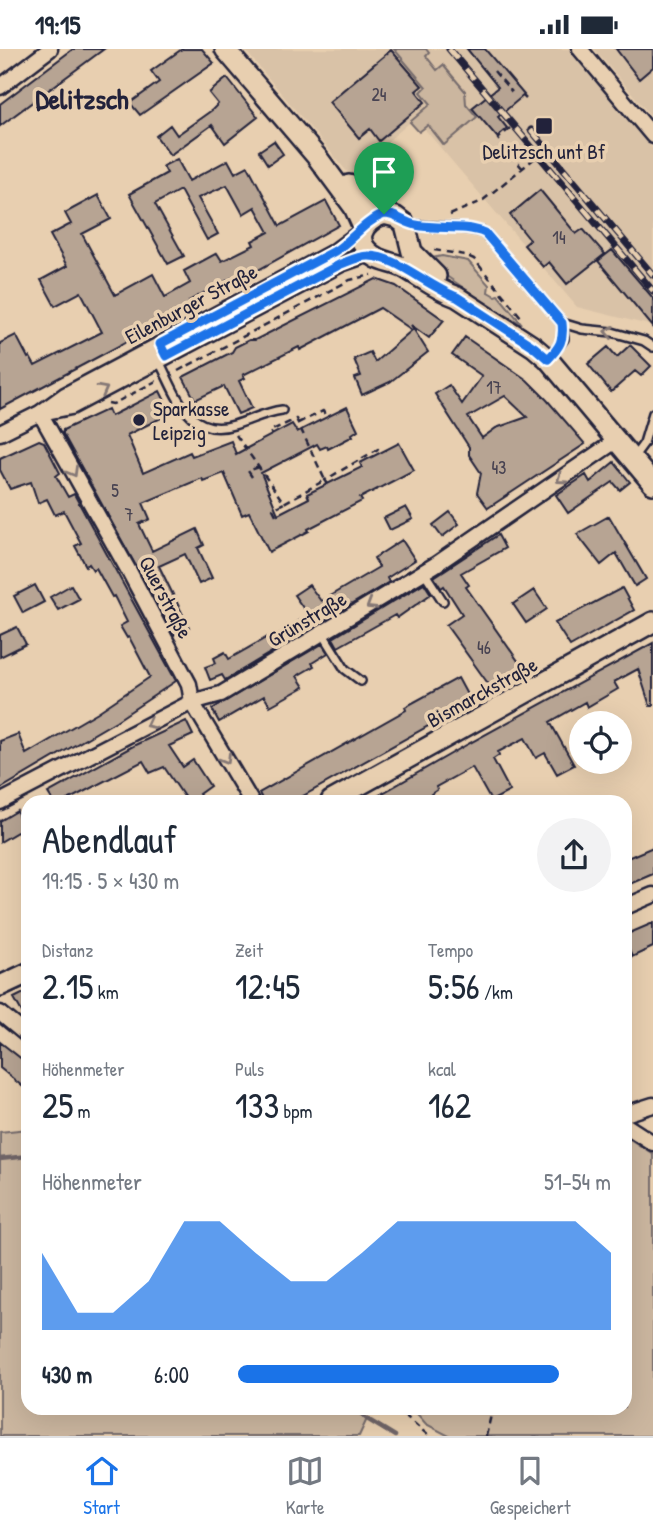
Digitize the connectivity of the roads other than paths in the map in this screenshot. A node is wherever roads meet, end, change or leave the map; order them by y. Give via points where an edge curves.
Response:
1 (50, 49) edge
2 (225, 49) edge
3 (580, 49) edge
4 (0, 87) edge
5 (653, 136) edge
6 (317, 157) junction
7 (384, 214) junction
8 (405, 223) junction
9 (362, 229) junction
10 (409, 243) junction
11 (381, 264) junction
12 (457, 297) junction
13 (562, 323) junction
14 (653, 347) edge
15 (162, 353) junction
16 (548, 359) junction
17 (282, 409) dead end
18 (40, 413) junction
19 (653, 413) edge
20 (0, 433) edge
21 (617, 440) junction
22 (632, 459) junction
23 (653, 484) edge
24 (424, 572) junction
25 (443, 601) dead end
26 (653, 622) edge
27 (323, 634) junction
28 (361, 681) dead end
29 (192, 702) junction
30 (247, 795) edge
31 (342, 795) edge
32 (0, 802) edge
33 (653, 895) edge
34 (632, 904) edge
35 (21, 976) edge
36 (0, 986) edge
37 (0, 1013) edge
38 (21, 1030) edge
39 (653, 1105) edge
40 (632, 1112) edge
41 (632, 1130) edge
42 (653, 1143) edge

1 - 4 street
2 - 6 street
3 - 5 street
6 - 7 street
6 - 9 street via 354,208
7 - 8 street
7 - 9 street
8 - 10 street
8 - 13 lane via 485,233
9 - 11 street via 364,245
9 - 15 street, Eilenburger Straße via 335,251
10 - 11 street via 402,255
10 - 12 street via 415,257
11 - 12 street via 400,266
11 - 15 street, Eilenburger Straße via 364,256 341,264
12 - 16 street
14 -> 13 lane via 612,332
13 - 16 lane via 564,339
15 - 17 lane, Eilenburger Straße via 166,375 185,412 196,422 230,427
15 - 18 street, Eilenburger Straße via 65,395
16 - 21 street
18 - 20 street, Eilenburger Straße
18 -> 29 street, Querstraße via 183,672
19 - 22 lane via 644,443
21 - 22 street
21 -> 24 street, Grünstraße
22 - 23 street
24 - 25 lane
24 -> 27 street, Grünstraße
26 - 31 street, Bismarckstraße
27 - 28 lane via 345,669
27 - 29 street, Grünstraße via 221,694
29 -> 30 street, Querstraße
29 -> 32 street, Grünstraße
33 - 34 street
35 - 36 street
37 - 38 street
39 - 40 street
41 - 42 street

